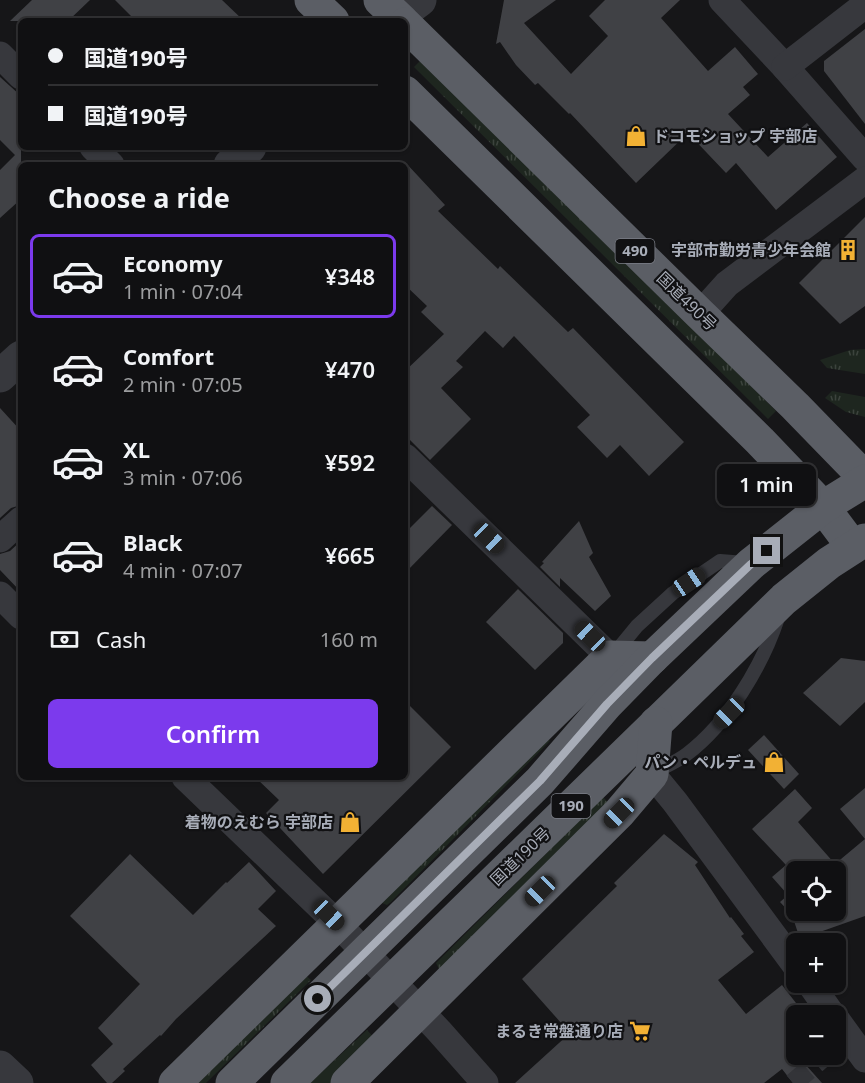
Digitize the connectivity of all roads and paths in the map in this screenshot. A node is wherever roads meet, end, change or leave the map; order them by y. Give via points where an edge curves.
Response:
1 (311, 0) edge
2 (722, 0) edge
3 (865, 5) edge
4 (330, 18) edge
5 (408, 22) edge
6 (0, 55) edge
7 (785, 67) junction
8 (18, 73) edge
9 (408, 95) edge
10 (96, 150) edge
11 (247, 150) edge
12 (865, 158) edge
13 (108, 162) edge
14 (233, 162) edge
15 (865, 180) edge
16 (700, 314) junction
17 (18, 360) edge
18 (0, 376) edge
19 (408, 460) edge
20 (865, 479) edge
21 (823, 507) junction
22 (18, 523) edge
23 (0, 539) edge
24 (861, 550) edge
25 (751, 564) junction
26 (0, 595) edge
27 (784, 599) junction
28 (18, 613) edge
29 (610, 657) junction
30 (652, 658) junction
31 (607, 704) junction
32 (656, 723) junction
33 (610, 768) junction
34 (652, 774) junction
35 (188, 780) edge
36 (338, 924) junction
37 (786, 952) edge
38 (365, 953) junction
39 (392, 981) junction
40 (819, 993) edge
41 (830, 1005) edge
42 (419, 1011) junction
43 (846, 1023) edge
44 (865, 1059) edge
45 (0, 1067) edge
46 (17, 1083) edge
47 (175, 1083) edge
48 (232, 1083) edge
49 (287, 1083) edge
50 (347, 1083) edge
51 (485, 1083) edge

1 - 4 highway
2 - 7 street
3 - 7 street
5 - 16 highway, 国道490号 / 490
6 - 8 street
7 - 12 street
9 - 21 highway
10 - 13 street
11 - 14 street
15 - 16 street via 727,284
16 - 20 highway, 国道490号 / 490
17 - 18 street
19 - 29 street
20 - 21 highway, 190
21 - 24 highway
21 - 25 highway, 190
22 - 23 street
24 - 27 highway, 国道190号 / 190 via 830,563
25 - 29 lane via 720,561 673,593
25 - 30 highway, 190
26 - 28 street
27 - 32 highway, 国道190号 / 190
27 - 34 lane via 769,645 729,713 687,754
29 - 30 highway
29 - 31 highway
29 - 36 highway
30 - 31 highway, 190
31 - 38 highway, 190 via 540,781
32 - 33 highway, 国道190号 / 190
32 - 34 highway
33 - 34 highway
33 - 39 highway, 国道190号 / 190
34 - 37 street
34 - 42 highway via 619,813
35 - 36 street
36 - 38 street
36 - 47 highway
38 - 39 street
38 - 48 highway, 190
39 - 42 street
39 - 49 highway, 国道190号 / 190
40 - 41 street
42 - 50 highway
42 - 51 street
43 - 44 street
45 - 46 street

